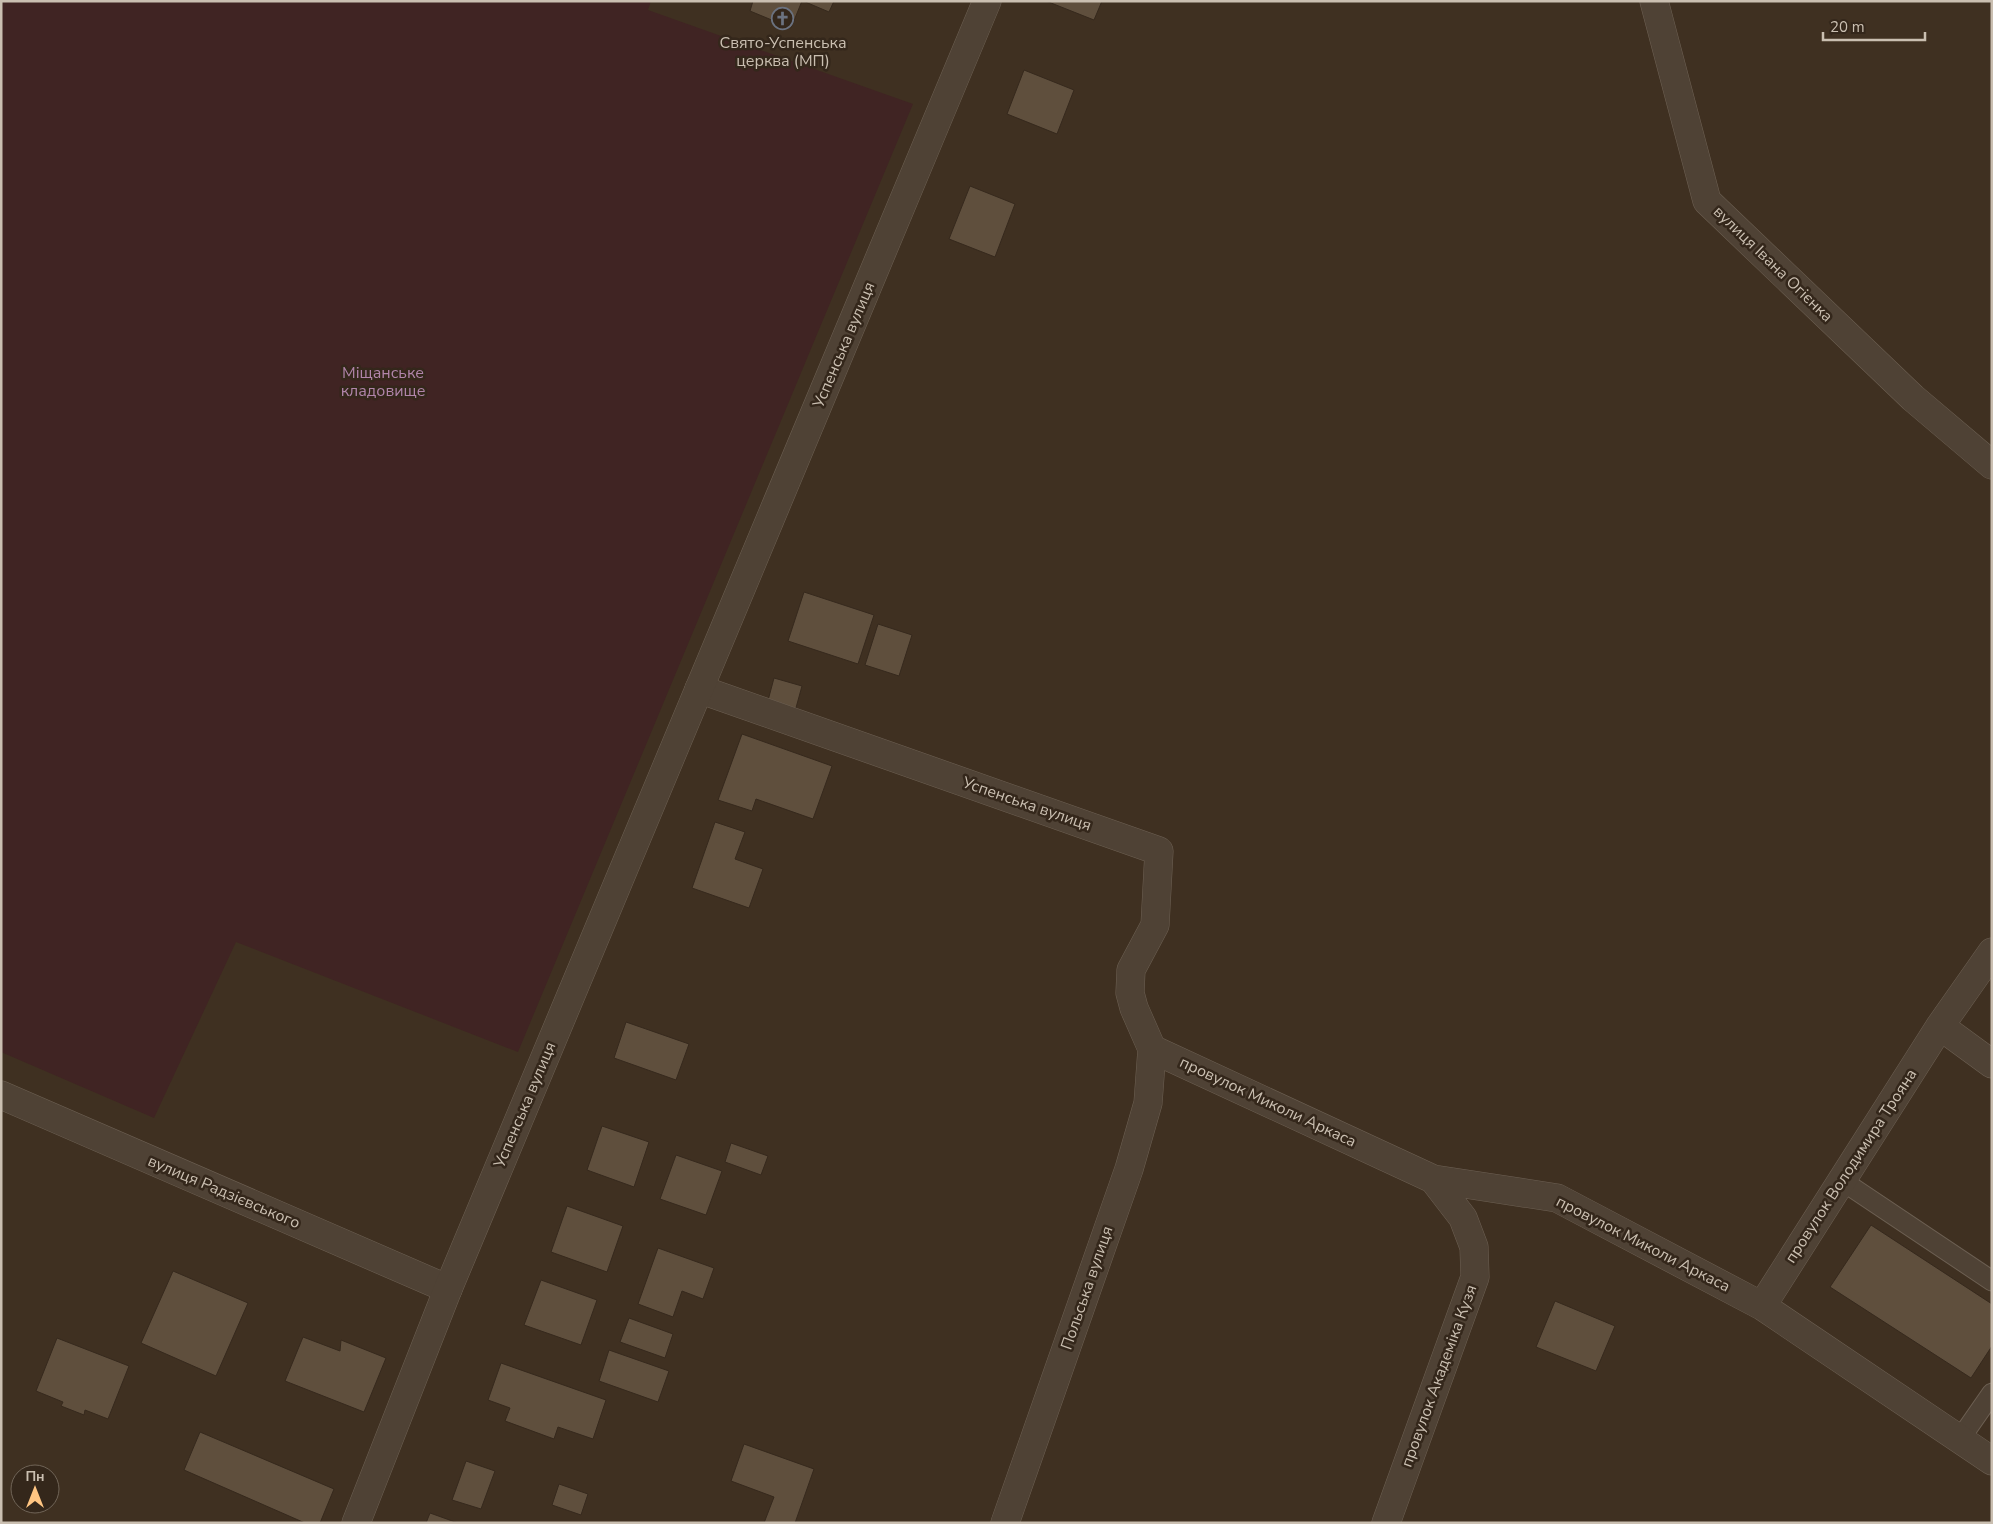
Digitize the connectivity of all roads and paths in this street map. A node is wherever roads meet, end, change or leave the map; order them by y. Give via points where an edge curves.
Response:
1 (987, 1) edge
2 (1654, 1) edge
3 (1992, 465) edge
4 (700, 689) junction
5 (1992, 952) edge
6 (1940, 1026) junction
7 (1152, 1048) junction
8 (1992, 1064) edge
9 (1, 1095) edge
10 (1433, 1179) junction
11 (1841, 1180) junction
12 (1992, 1281) edge
13 (448, 1289) junction
14 (1762, 1306) junction
15 (1992, 1393) edge
16 (1960, 1439) junction
17 (1992, 1461) edge
18 (356, 1523) edge
19 (1005, 1523) edge
20 (1386, 1523) edge

1 - 4 street, Успенська вулиця
2 - 3 street, вулиця Івана Огієнка via 1707,201 1912,398
4 - 7 street, Успенська вулиця via 1159,851 1155,925 1131,970 1130,993
4 - 13 street, Успенська вулиця
5 - 6 street, провулок Володимира Трояна
6 - 8 street
6 - 11 street, провулок Володимира Трояна
7 - 10 street, провулок Миколи Аркаса
7 - 19 street, Польська вулиця via 1148,1103 1129,1169
9 - 13 street, вулиця Радзієвського
10 - 14 street, провулок Миколи Аркаса via 1557,1198
10 - 20 street, провулок Академіка Кузя via 1463,1218 1474,1247 1475,1277
11 - 12 lane
11 - 14 street, провулок Володимира Трояна
13 - 18 street, Успенська вулиця
14 - 16 street, провулок Миколи Аркаса
15 - 16 lane
16 - 17 street, провулок Миколи Аркаса

